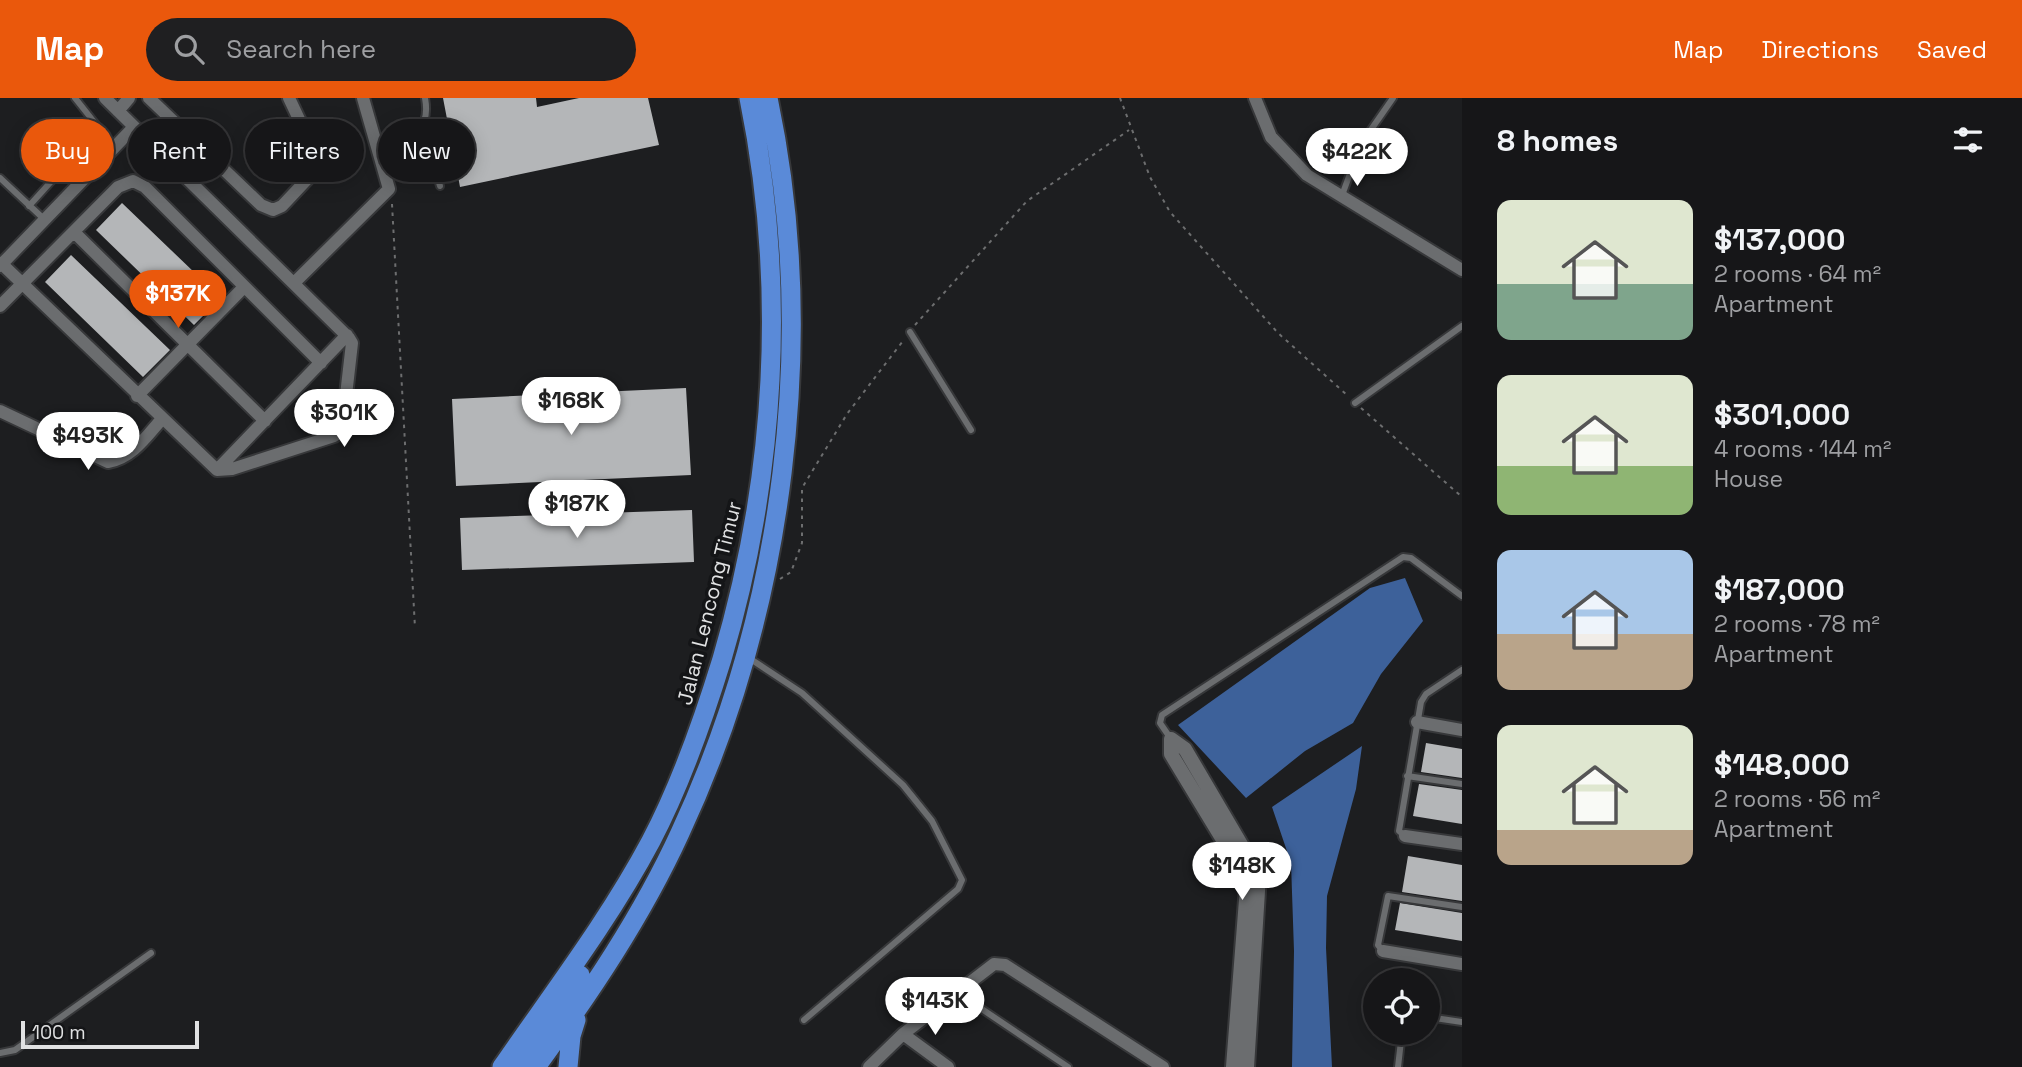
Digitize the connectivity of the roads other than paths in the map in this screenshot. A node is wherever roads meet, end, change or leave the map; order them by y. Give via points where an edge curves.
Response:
1 (75, 98) edge
2 (105, 98) edge
3 (129, 98) edge
4 (149, 98) edge
5 (289, 98) edge
6 (363, 98) edge
7 (425, 98) edge
8 (749, 98) edge
9 (768, 98) edge
10 (1255, 98) edge
11 (1393, 98) edge
12 (118, 111) junction
13 (427, 119) edge
14 (128, 121) edge
15 (128, 133) edge
16 (376, 140) joint
17 (0, 178) edge
18 (191, 182) edge
19 (439, 182) edge
20 (440, 186) dead end
21 (1341, 198) junction
22 (29, 206) junction
23 (45, 220) junction
24 (74, 232) junction
25 (1, 265) edge
26 (1462, 270) edge
27 (295, 282) junction
28 (22, 284) junction
29 (244, 288) junction
30 (0, 306) edge
31 (1462, 327) edge
32 (910, 332) dead end
33 (347, 335) junction
34 (186, 345) junction
35 (321, 363) junction
36 (137, 396) junction
37 (1355, 403) road end
38 (0, 411) edge
39 (162, 420) junction
40 (265, 421) junction
41 (971, 430) dead end
42 (217, 470) junction
43 (1462, 596) edge
44 (744, 656) junction
45 (1462, 670) edge
46 (1417, 722) junction
47 (1462, 730) edge
48 (1171, 739) junction
49 (1407, 776) junction
50 (1462, 785) edge
51 (1405, 836) joint
52 (1462, 844) edge
53 (618, 899) junction
54 (1462, 907) edge
55 (1383, 951) joint
56 (151, 953) dead end
57 (1462, 964) edge
58 (956, 991) junction
59 (580, 1006) junction
60 (1440, 1019) edge
61 (804, 1020) dead end
62 (1462, 1023) edge
63 (903, 1034) junction
64 (1401, 1045) edge
65 (0, 1053) edge
66 (502, 1067) edge
67 (521, 1067) edge
68 (536, 1067) edge
69 (568, 1067) edge
70 (869, 1067) edge
71 (948, 1067) edge
72 (1068, 1067) edge
73 (1163, 1067) edge
74 (1233, 1067) edge
75 (1247, 1067) edge
76 (1398, 1067) edge

1 - 22 lane via 98,127
2 - 12 street
3 - 12 street
4 - 5 street via 261,205 273,210 282,206 316,166
6 - 16 street
7 - 13 lane
8 - 53 highway, Jalan Lencong Timur via 769,229 772,312 769,414 759,503 731,628 705,713 666,809
9 - 44 highway, Jalan Lencong Timur via 787,210 790,357 781,486 771,550
10 - 21 street via 1280,149
11 - 21 lane via 1361,144
12 - 14 street
15 - 23 street
16 - 27 street via 389,189
17 - 22 lane
18 - 27 street
19 - 20 lane
21 - 26 street
22 - 23 lane
23 - 25 street
24 - 28 street
24 - 29 street via 118,187 133,181 145,187
24 - 34 street
25 - 28 street
27 - 33 street
28 - 30 street
28 - 36 street
29 - 34 street
29 - 35 street
31 - 37 lane
32 - 41 lane
33 - 35 street
33 - 42 street via 352,343 341,432
34 - 36 street
34 - 40 street
35 - 40 street
36 - 39 street
38 - 39 street via 108,462 131,453
39 - 42 street
40 - 42 street
43 - 48 lane via 1411,558 1403,557 1162,715 1160,723
44 - 59 highway, Jalan Lencong Timur via 708,766 679,835
44 - 61 lane via 802,693 903,785 932,821 961,880 958,889
45 - 46 lane via 1426,695
46 - 47 street
46 - 49 lane
48 - 74 street via 1171,754 1247,887
48 - 75 street via 1185,749 1259,876
49 - 50 lane
49 - 51 lane via 1399,831
51 - 52 street
53 - 66 highway, Jalan Lencong Timur
53 - 67 highway via 590,957
54 - 55 lane via 1388,896 1378,946
55 - 57 street
56 - 65 lane via 15,1050
58 - 63 street
58 - 72 lane
58 - 73 street via 982,970 1005,965
59 - 68 highway, Jalan Lencong Timur
59 - 69 highway
60 - 62 lane
63 - 70 street
63 - 71 street
64 - 76 lane

